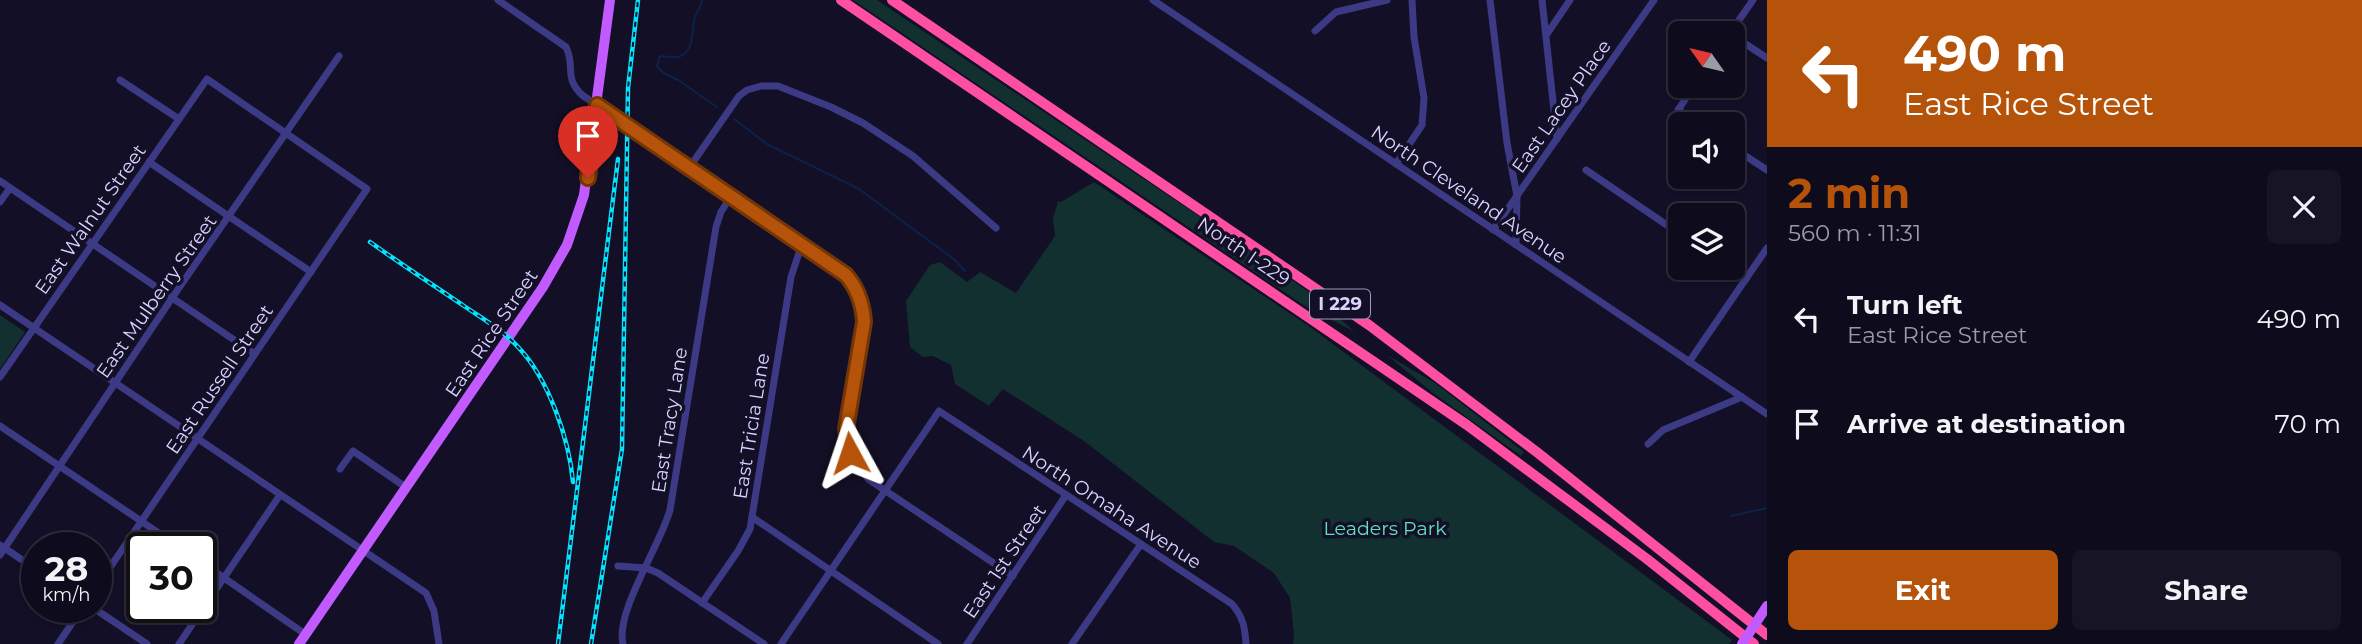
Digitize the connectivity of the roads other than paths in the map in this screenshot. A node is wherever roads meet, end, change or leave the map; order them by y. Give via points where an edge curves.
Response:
1 (498, 0) edge
2 (610, 0) edge
3 (841, 0) edge
4 (892, 0) edge
5 (1153, 0) edge
6 (1387, 0) edge
7 (1412, 0) edge
8 (1490, 0) edge
9 (1542, 0) edge
10 (1570, 0) edge
11 (1643, 0) edge
12 (1654, 0) edge
13 (1753, 0) edge
14 (1646, 12) junction
15 (1739, 21) edge
16 (1315, 31) dead end
17 (1546, 34) junction
18 (1745, 43) edge
19 (340, 56) dead end
20 (1767, 58) edge
21 (120, 80) dead end
22 (1686, 98) edge
23 (597, 105) junction
24 (1681, 112) edge
25 (179, 119) junction
26 (287, 134) junction
27 (1557, 139) junction
28 (1745, 156) edge
29 (149, 162) junction
30 (1396, 164) junction
31 (689, 167) junction
32 (1586, 170) dead end
33 (1767, 170) edge
34 (0, 181) edge
35 (10, 188) junction
36 (732, 196) junction
37 (1517, 196) junction
38 (0, 202) edge
39 (230, 217) junction
40 (1668, 226) edge
41 (996, 228) dead end
42 (1493, 230) junction
43 (92, 244) junction
44 (802, 244) junction
45 (1517, 245) junction
46 (1767, 248) edge
47 (311, 272) junction
48 (1746, 279) joint
49 (172, 298) junction
50 (0, 305) edge
51 (34, 328) junction
52 (255, 354) junction
53 (1689, 362) junction
54 (0, 377) edge
55 (115, 383) junction
56 (1742, 397) junction
57 (1767, 414) edge
58 (0, 426) edge
59 (197, 439) junction
60 (1648, 444) dead end
61 (60, 466) junction
62 (340, 469) dead end
63 (407, 488) junction
64 (884, 492) junction
65 (280, 495) junction
66 (1066, 495) junction
67 (752, 517) junction
68 (141, 521) junction
69 (157, 532) edge
70 (1141, 544) junction
71 (2, 549) edge
72 (364, 551) junction
73 (21, 560) edge
74 (112, 564) edge
75 (618, 566) dead end
76 (646, 568) junction
77 (831, 571) junction
78 (217, 572) edge
79 (1013, 576) junction
80 (224, 577) junction
81 (702, 603) junction
82 (1767, 606) edge
83 (112, 620) edge
84 (72, 623) edge
85 (305, 634) junction
86 (1767, 635) edge
87 (58, 644) edge
88 (147, 644) edge
89 (179, 644) edge
90 (299, 644) edge
91 (439, 644) edge
92 (623, 644) edge
93 (764, 644) edge
94 (781, 644) edge
95 (938, 644) edge
96 (967, 644) edge
97 (1072, 644) edge
98 (1246, 644) edge
99 (1742, 644) edge
100 (1754, 644) edge

1 - 23 street via 566,47 572,85
2 - 23 main road, East Rice Street
3 - 100 highway, North I-229 / I 229 via 1467,425
4 - 86 highway, North I-229 / I 229 via 1369,325 1520,438
5 - 30 street, North Cleveland Avenue
6 - 16 street via 1336,12
7 - 30 street via 1424,98 1422,125
8 - 37 street
9 - 17 street
10 - 17 street
11 - 14 street
12 - 14 street, East Lacey Place
13 - 15 street
14 - 27 street, East Lacey Place
17 - 27 street
18 - 20 street
19 - 26 street, East Mulberry Street
21 - 25 street
22 - 24 street
23 - 31 street
23 - 63 main road, East Rice Street via 584,195 567,245 544,287
25 - 26 street, East Walnut Street via 207,79
25 - 29 street, East Walnut Street
26 - 39 street, East Mulberry Street
26 - 47 street, East Russell Street via 367,189
27 - 37 street, East Lacey Place
28 - 33 street
29 - 39 street
29 - 43 street, East Walnut Street
30 - 42 street, North Cleveland Avenue
31 - 36 street
31 - 41 street via 739,96 761,86 778,86 831,107 888,139
32 - 40 street
34 - 35 street
35 - 38 street
35 - 43 street
36 - 44 street
36 - 76 street, East Tracy Lane via 716,227 670,510
37 - 42 street, East Lacey Place
37 - 45 street
39 - 47 street
39 - 49 street, East Mulberry Street
42 - 45 street, North Cleveland Avenue
43 - 49 street
43 - 51 street, East Walnut Street
44 - 64 street via 846,275 864,309 846,437 858,467
44 - 67 street, East Tricia Lane via 791,277
45 - 53 street, North Cleveland Avenue
46 - 48 street
47 - 52 street, East Russell Street
48 - 53 street
49 - 52 street
49 - 55 street, East Mulberry Street
50 - 51 street
51 - 54 street, East Walnut Street
51 - 55 street
52 - 59 street, East Russell Street
53 - 56 street, North Cleveland Avenue
55 - 59 street
55 - 61 street, East Mulberry Street
56 - 57 street, North Cleveland Avenue
56 - 60 street via 1663,430
58 - 61 street
59 - 65 street
59 - 68 street, East Russell Street
61 - 68 street
61 - 71 street, East Mulberry Street
62 - 63 street via 353,451
63 - 72 main road, East Rice Street
64 - 66 street, North Omaha Avenue via 939,411
64 - 77 street
64 - 79 street
65 - 72 street
65 - 80 street
66 - 70 street, North Omaha Avenue
66 - 79 street, East 1st Street
67 - 77 street
67 - 81 street, East Tricia Lane via 747,535
68 - 69 street
68 - 74 street, East Russell Street
70 - 97 street
70 - 98 street, North Omaha Avenue via 1231,604 1245,625
71 - 73 street
72 - 85 main road, East Rice Street
72 - 91 street via 429,596
75 - 76 street
76 - 81 street
76 - 92 street, East Tracy Lane via 624,614
77 - 94 street
77 - 95 street
78 - 80 street
79 - 96 street, East 1st Street
80 - 85 street
80 - 89 street
81 - 93 street
82 - 99 main road, bridge
83 - 88 street
84 - 87 street
85 - 90 main road, East Rice Street

